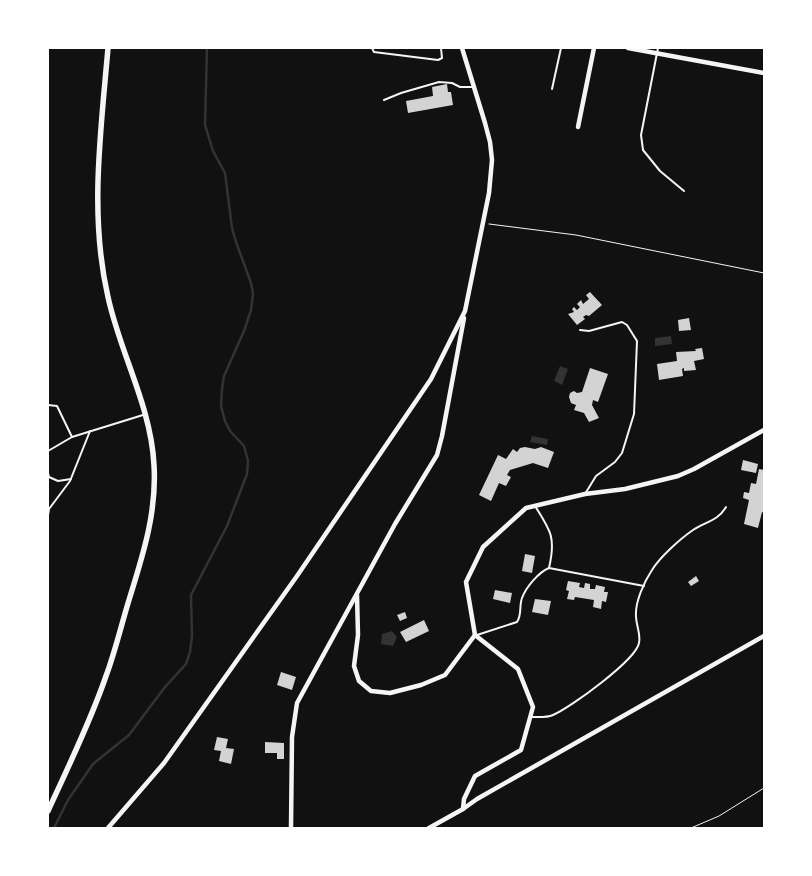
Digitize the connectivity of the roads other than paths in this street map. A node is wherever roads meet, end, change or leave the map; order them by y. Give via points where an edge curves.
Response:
1 (108, 48) edge
2 (372, 48) edge
3 (441, 48) edge
4 (462, 48) edge
5 (561, 48) edge
6 (594, 48) edge
7 (628, 48) edge
8 (657, 50) edge
9 (764, 73) edge
10 (474, 87) junction
11 (552, 89) dead end
12 (384, 100) dead end
13 (578, 127) dead end
14 (684, 191) dead end
15 (465, 311) junction
16 (580, 330) dead end
17 (48, 404) edge
18 (145, 414) junction
19 (764, 430) edge
20 (90, 431) junction
21 (72, 437) junction
22 (48, 451) edge
23 (48, 473) edge
24 (71, 479) junction
25 (585, 494) junction
26 (535, 506) junction
27 (726, 506) dead end
28 (48, 515) edge
29 (549, 568) junction
30 (644, 586) junction
31 (357, 595) junction
32 (475, 635) junction
33 (764, 636) edge
34 (530, 717) junction
35 (463, 809) junction
36 (48, 811) edge
37 (108, 828) edge
38 (291, 828) edge
39 (429, 828) edge

1 - 18 main road via 99,169 101,257 113,317
2 - 3 lane via 374,52 438,60 442,58
4 - 10 street
5 - 11 lane
6 - 13 street
7 - 8 street
8 - 9 street
8 - 14 lane via 640,135 643,150 660,171
10 - 12 lane via 439,82
10 - 15 street via 490,142 492,177
15 - 31 street via 437,455 394,524
15 - 37 street via 431,379 297,576 164,763
16 - 25 lane via 589,331 622,322 636,341 634,414 624,448 618,459 596,476
17 - 21 lane via 57,406
18 - 20 lane
18 - 36 main road via 153,453 154,489 142,559 99,696
19 - 25 street via 678,476 625,489
20 - 21 lane
20 - 24 lane
21 - 22 lane
23 - 24 lane via 49,478 58,481
24 - 28 lane via 49,508
25 - 26 street
26 - 29 lane via 550,528 554,550
26 - 32 street via 526,508 483,547 466,582
27 - 30 lane via 719,516 693,530 666,555 652,569
29 - 30 lane
29 - 32 lane via 526,590 517,622
30 - 34 lane via 636,615 640,640 636,650 602,682 569,706 552,715
31 - 32 street via 358,634 354,666 359,681 371,691 390,694 445,675
31 - 38 street via 296,703 292,737
32 - 34 street via 518,669 533,707
33 - 35 street
34 - 35 street via 521,750 475,776
35 - 39 street

